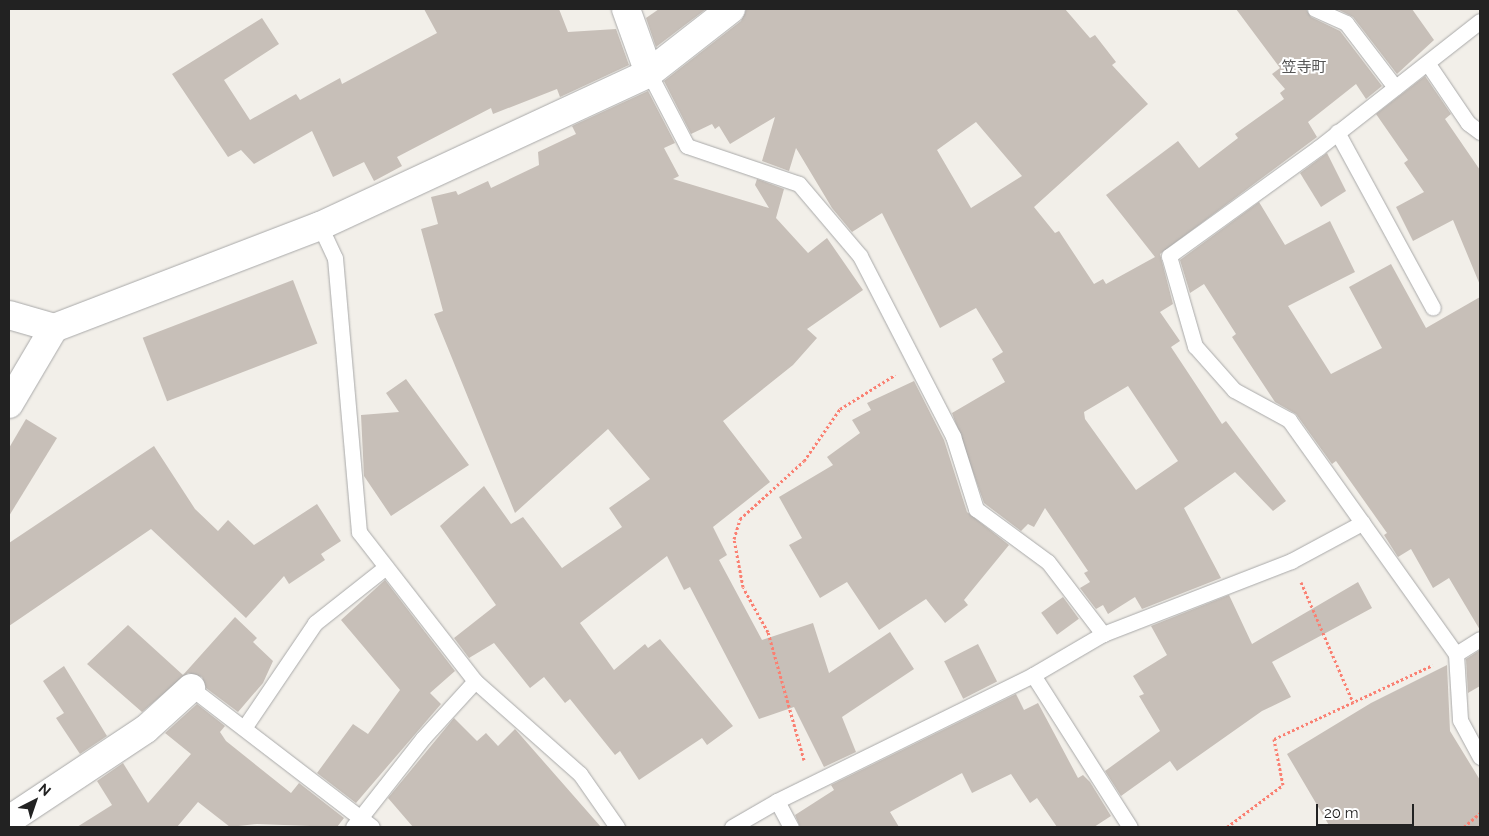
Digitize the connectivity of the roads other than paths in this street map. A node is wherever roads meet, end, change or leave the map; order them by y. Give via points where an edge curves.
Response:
1 (626, 9) edge
2 (731, 9) edge
3 (1315, 9) edge
4 (1480, 20) edge
5 (1428, 64) junction
6 (649, 73) junction
7 (1395, 86) junction
8 (1337, 132) junction
9 (1480, 132) edge
10 (320, 226) junction
11 (1433, 308) dead end
12 (9, 315) edge
13 (54, 328) junction
14 (9, 404) edge
15 (1362, 523) junction
16 (386, 567) junction
17 (1103, 634) junction
18 (1480, 639) edge
19 (1456, 654) junction
20 (1033, 675) junction
21 (475, 680) junction
22 (191, 688) joint
23 (244, 728) junction
24 (1480, 757) edge
25 (776, 801) junction
26 (9, 820) edge
27 (356, 822) edge
28 (372, 827) edge
29 (617, 827) edge
30 (732, 827) edge
31 (790, 827) edge
32 (1130, 827) edge

1 - 6 street
2 - 6 street
3 - 7 lane via 1346,23
4 - 5 lane
5 - 7 lane
5 - 9 lane via 1468,123
6 - 10 street
6 - 17 lane via 687,146 799,184 860,256 953,436 976,508 1048,562
7 - 8 lane
8 - 11 lane
8 - 15 lane via 1169,256 1195,346 1234,390 1290,420
10 - 13 street
10 - 16 lane via 335,258 359,532
12 - 13 street
13 - 14 street
15 - 17 lane via 1291,561
15 - 19 lane
16 - 21 lane
16 - 23 lane via 315,623
17 - 20 lane
18 - 19 lane
19 - 24 lane via 1460,720
20 - 25 lane
20 - 32 lane
21 - 27 lane
21 - 29 lane via 580,774
22 - 23 lane
22 - 26 street via 146,729
23 - 27 lane
25 - 30 lane
25 - 31 lane
27 - 28 lane

